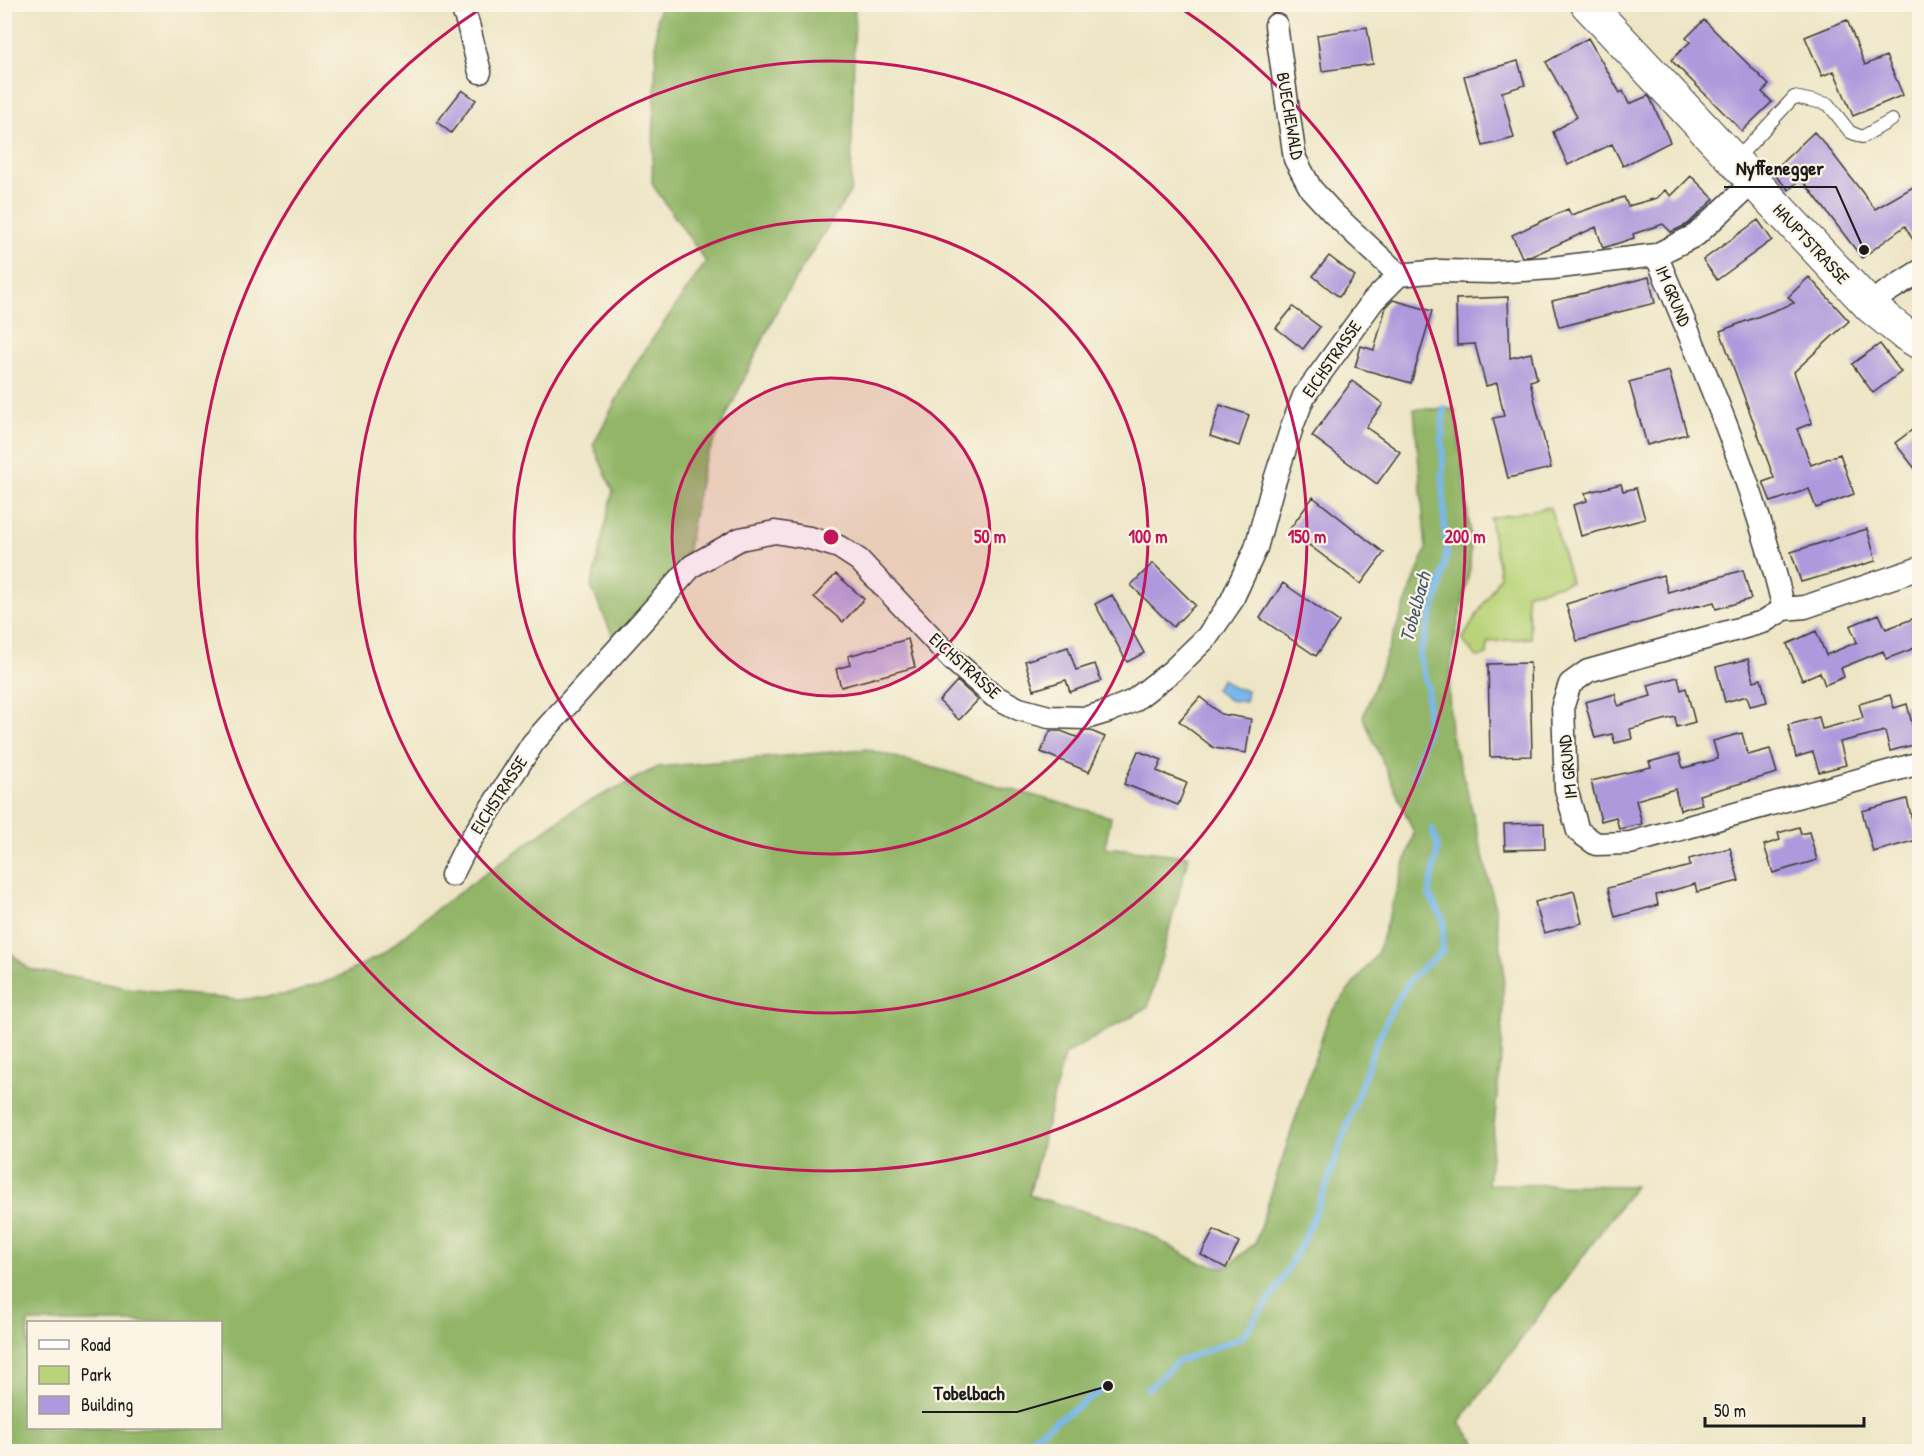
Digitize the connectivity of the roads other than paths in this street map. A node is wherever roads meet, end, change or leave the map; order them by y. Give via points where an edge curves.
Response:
1 (461, 4) edge
2 (1587, 4) edge
3 (1276, 25) dead end
4 (480, 72) dead end
5 (1892, 120) dead end
6 (1744, 172) junction
7 (1656, 255) junction
8 (1920, 271) edge
9 (1399, 275) junction
10 (1871, 307) junction
11 (1920, 343) edge
12 (1920, 568) edge
13 (1784, 609) junction
14 (1920, 763) edge
15 (452, 875) dead end

1 - 4 street
2 - 6 main road, HAUPTSTRASSE
3 - 9 street, BUECHEWALD via 1295,159 1311,189
5 - 6 lane via 1862,137 1850,132 1828,104 1794,97
6 - 7 street via 1696,235
6 - 10 main road, HAUPTSTRASSE
7 - 9 street via 1552,268
7 - 13 street, IM GRUND via 1733,441
8 - 10 street
9 - 15 street, EICHSTRASSE via 1374,301 1304,396 1256,548 1231,602 1207,637 1133,701 1086,718 1049,717 1019,709 994,696 952,658 847,551 810,538 775,532 741,539 692,566 533,743
10 - 11 main road, HAUPTSTRASSE
12 - 13 street, IM GRUND via 1805,607
13 - 14 street, IM GRUND via 1763,622 1588,671 1570,684 1563,705 1566,789 1578,831 1596,844 1630,843

